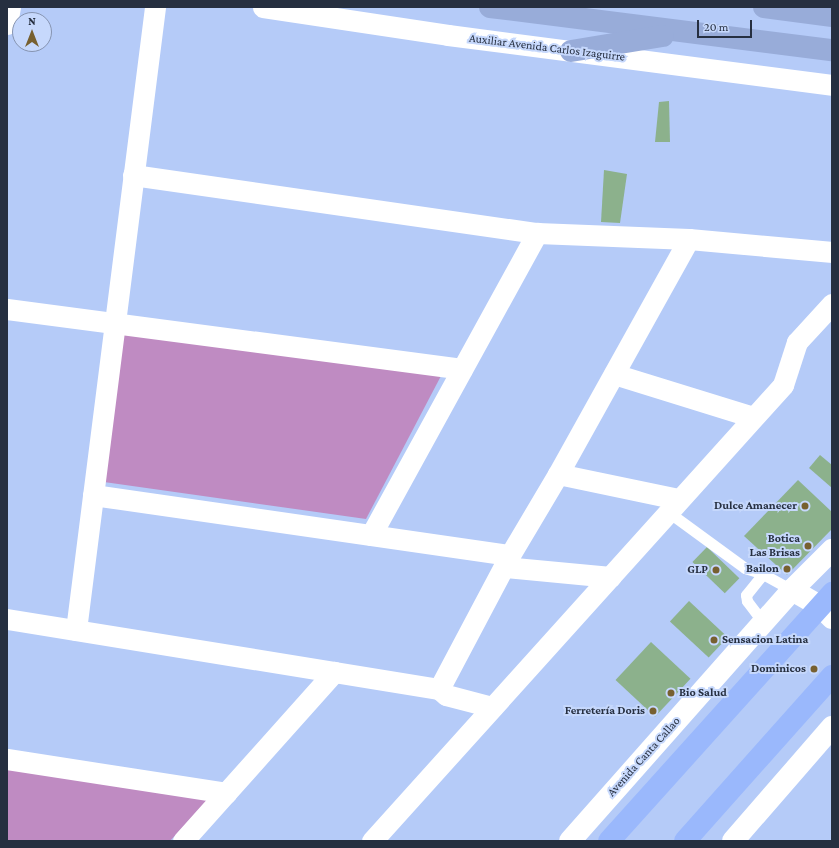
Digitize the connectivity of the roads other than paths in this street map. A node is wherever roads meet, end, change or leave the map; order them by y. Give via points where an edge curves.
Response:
1 (10, 7) edge
2 (155, 7) edge
3 (263, 7) edge
4 (490, 7) edge
5 (764, 7) edge
6 (832, 16) edge
7 (7, 24) edge
8 (687, 32) junction
9 (832, 50) edge
10 (571, 51) junction
11 (832, 85) edge
12 (133, 175) junction
13 (537, 233) junction
14 (689, 239) junction
15 (832, 252) edge
16 (832, 304) edge
17 (7, 309) edge
18 (114, 324) junction
19 (462, 369) junction
20 (614, 374) junction
21 (753, 417) junction
22 (558, 474) junction
23 (93, 495) junction
24 (672, 505) junction
25 (371, 535) junction
26 (832, 550) edge
27 (507, 561) junction
28 (763, 574) junction
29 (611, 577) junction
30 (792, 590) junction
31 (828, 606) edge
32 (7, 619) edge
33 (763, 622) junction
34 (76, 630) junction
35 (334, 672) junction
36 (832, 676) edge
37 (439, 689) junction
38 (492, 707) junction
39 (832, 727) edge
40 (7, 759) edge
41 (226, 793) junction
42 (186, 840) edge
43 (372, 841) edge
44 (570, 841) edge
45 (609, 841) edge
46 (685, 841) edge
47 (733, 841) edge

1 - 7 street
2 - 12 street
3 - 10 street, Auxiliar Avenida Carlos Izaguirre
4 - 8 main road
5 - 6 main road
8 - 9 main road
8 - 10 main road
10 - 11 street, Auxiliar Avenida Carlos Izaguirre
12 - 13 street
12 - 18 street
13 - 14 street
13 - 19 street
14 - 15 street
14 - 20 street
16 - 21 street via 796,342 783,385
17 - 18 street
18 - 19 street
18 - 23 street
19 - 25 street
20 - 21 street
20 - 22 street
21 - 24 street
22 - 24 street
22 - 27 street
23 - 25 street
23 - 34 street
24 - 28 lane via 745,568
24 - 29 street
25 - 27 street
26 - 30 main road, Avenida Canta Callao
27 - 29 street
27 - 37 street
28 - 30 lane
28 - 33 lane via 746,595 747,601
29 - 38 street
30 - 31 main road
30 - 33 main road, Avenida Canta Callao
31 - 45 highway
32 - 34 street
33 - 44 main road, Avenida Canta Callao
34 - 35 street
35 - 37 street
35 - 41 street
36 - 46 highway
37 - 38 street via 446,695
38 - 43 street
39 - 47 main road
40 - 41 street
41 - 42 street

